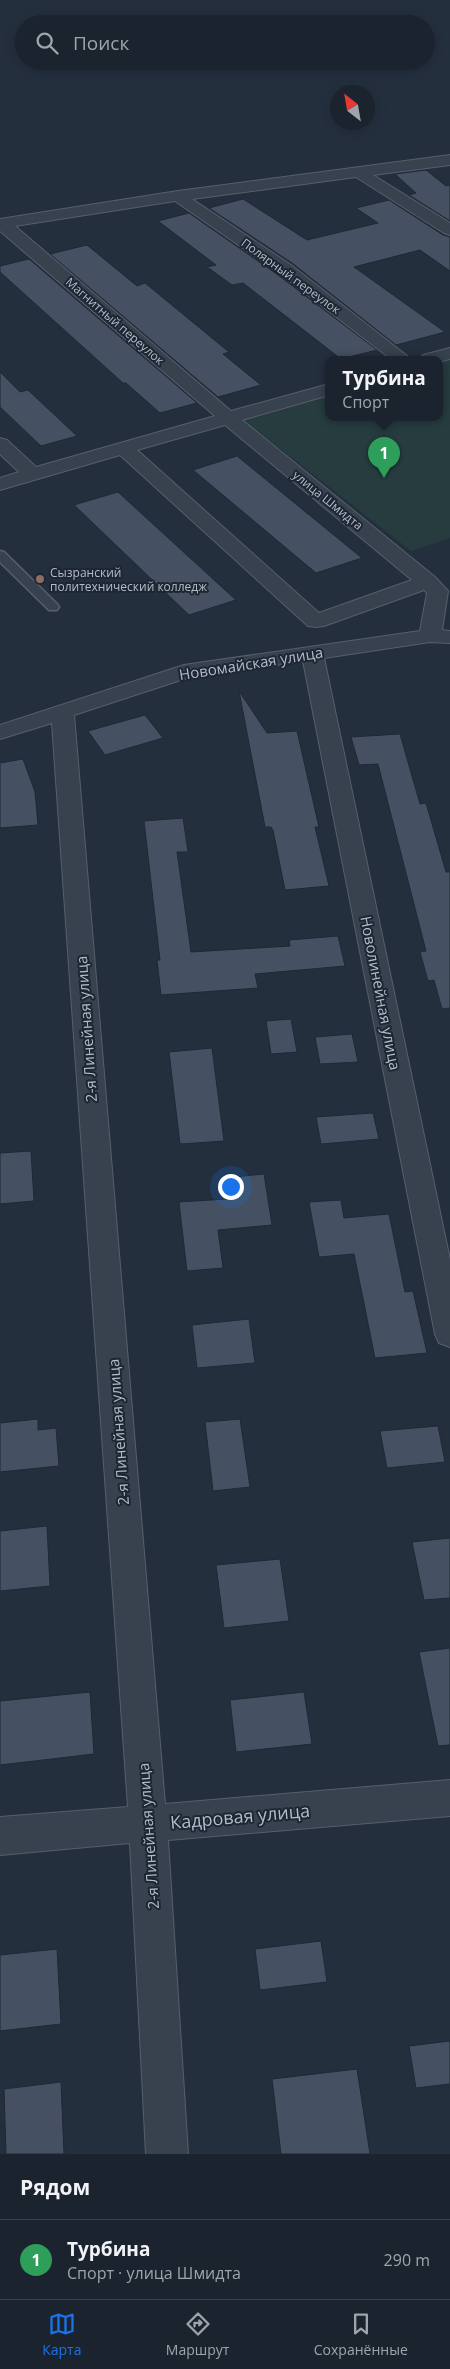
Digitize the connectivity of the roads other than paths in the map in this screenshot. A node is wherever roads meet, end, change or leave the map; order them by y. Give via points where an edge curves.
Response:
1 (450, 160) edge
2 (357, 171) junction
3 (178, 196) junction
4 (1, 224) edge
5 (450, 230) edge
6 (398, 356) edge
7 (325, 390) edge
8 (229, 418) junction
9 (0, 444) edge
10 (124, 448) junction
11 (32, 474) junction
12 (0, 484) edge
13 (0, 555) edge
14 (438, 587) edge
15 (53, 607) dead end
16 (440, 637) edge
17 (312, 652) junction
18 (62, 711) junction
19 (0, 732) edge
20 (450, 1334) edge
21 (450, 1798) edge
22 (148, 1825) junction
23 (0, 1836) edge
24 (167, 2154) edge

1 - 2 street
2 - 3 street
2 - 5 street
3 - 4 street
3 - 6 street, Полярный переулок via 286,269
4 - 8 street, Магнитный переулок
7 - 8 street
8 - 10 street
8 - 14 street, улица Шмидта
9 - 11 street
10 - 11 street
10 - 14 street via 316,620
11 - 12 street
13 - 15 lane
14 - 16 street
16 - 17 street, Новомайская улица
17 - 18 street, Новомайская улица via 184,672
17 - 20 street, Новолинейная улица
18 - 19 street, Новомайская улица
18 - 22 street, 2-я Линейная улица
21 - 22 street, Кадровая улица
22 - 23 street, Кадровая улица
22 - 24 street, 2-я Линейная улица

